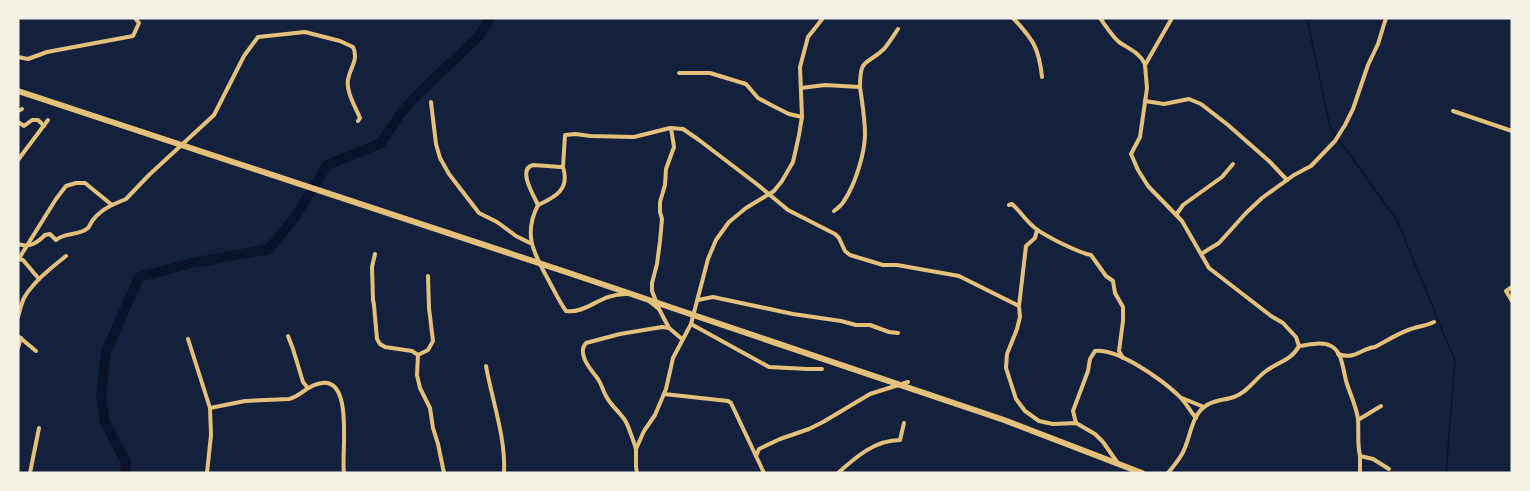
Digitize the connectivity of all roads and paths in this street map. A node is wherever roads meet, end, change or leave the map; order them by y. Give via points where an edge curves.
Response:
1 (135, 18) edge
2 (824, 18) edge
3 (1013, 18) edge
4 (1100, 18) edge
5 (1172, 18) edge
6 (1386, 18) edge
7 (898, 29) dead end
8 (18, 57) edge
9 (1146, 65) junction
10 (679, 74) dead end
11 (1042, 77) dead end
12 (860, 87) junction
13 (801, 88) junction
14 (18, 91) edge
15 (1145, 101) junction
16 (431, 102) dead end
17 (1453, 111) dead end
18 (802, 117) junction
19 (48, 120) dead end
20 (357, 121) dead end
21 (18, 122) edge
22 (44, 126) junction
23 (671, 128) junction
24 (1512, 131) edge
25 (18, 160) edge
26 (1233, 164) dead end
27 (563, 167) junction
28 (1287, 180) junction
29 (768, 194) junction
30 (112, 205) junction
31 (538, 205) junction
32 (1009, 205) dead end
33 (834, 211) dead end
34 (1176, 215) junction
35 (1037, 230) junction
36 (531, 243) junction
37 (18, 244) edge
38 (25, 246) junction
39 (375, 254) dead end
40 (1200, 254) junction
41 (66, 256) dead end
42 (18, 260) edge
43 (428, 276) dead end
44 (39, 279) junction
45 (1512, 287) edge
46 (698, 300) junction
47 (1512, 301) edge
48 (1019, 306) junction
49 (19, 307) edge
50 (659, 309) junction
51 (18, 317) edge
52 (1434, 322) dead end
53 (690, 324) junction
54 (669, 328) junction
55 (898, 333) dead end
56 (288, 336) dead end
57 (20, 337) edge
58 (188, 339) dead end
59 (682, 339) junction
60 (1299, 346) junction
61 (18, 348) edge
62 (36, 351) dead end
63 (1338, 354) junction
64 (418, 355) junction
65 (1123, 358) junction
66 (486, 366) dead end
67 (822, 369) dead end
68 (908, 382) dead end
69 (307, 387) junction
70 (663, 394) junction
71 (1180, 397) junction
72 (1381, 406) dead end
73 (1204, 407) junction
74 (210, 408) junction
75 (1196, 418) junction
76 (1358, 420) junction
77 (904, 423) dead end
78 (1076, 423) junction
79 (39, 428) dead end
80 (636, 449) junction
81 (756, 456) junction
82 (1360, 456) junction
83 (1389, 469) dead end
84 (30, 473) edge
85 (207, 473) edge
86 (344, 473) edge
87 (444, 473) edge
88 (504, 473) edge
89 (637, 473) edge
90 (764, 473) edge
91 (838, 473) edge
92 (1141, 473) edge
93 (1168, 473) edge
94 (1360, 473) edge

1 - 8 street via 139,23 133,36 28,59
2 - 13 street via 808,37 800,67
3 - 11 street via 1036,48
4 - 9 street via 1117,40 1137,53
5 - 9 street
6 - 28 street via 1345,125 1311,166
7 - 12 street via 860,70
9 - 15 street
10 - 18 street via 710,73 746,84 758,98
12 - 13 street
12 - 33 street via 865,135 862,156 844,202
13 - 18 street
14 - 92 highway via 1004,420
15 - 28 street via 1164,104 1189,99 1201,104
15 - 34 street via 1140,137 1131,154 1148,186
16 - 36 street via 436,144 449,174 479,213
17 - 24 street
18 - 29 street via 793,162 782,181
19 - 22 street
20 - 30 street via 360,118 348,81 355,61 353,47 305,32 258,37 214,115 126,199
21 - 22 street via 24,126 38,120
22 - 25 street
23 - 27 street via 634,136 565,135
23 - 29 street via 682,129 699,140
23 - 50 street via 674,147 660,202 660,241 652,283
26 - 34 street via 1222,177 1183,204
27 - 31 street via 565,184 561,191
27 - 31 street via 533,165 527,169
28 - 40 street via 1254,205 1219,243
29 - 46 street via 729,222 716,240
29 - 48 street via 788,210 835,234 850,255 883,265 959,276
30 - 38 street via 80,232 61,235 56,240 45,235 37,243
30 - 38 street via 85,183 66,186
31 - 36 street via 530,231
32 - 35 street
34 - 40 street
35 - 48 street via 1026,246
35 - 65 street via 1091,255 1113,281 1114,293 1123,307 1119,351
36 - 50 street via 566,311 577,311 621,294 643,297
37 - 38 street
38 - 42 street
39 - 64 street via 372,267 377,339 385,347
40 - 60 street via 1209,268 1283,323
41 - 44 street
42 - 44 street via 23,260
43 - 64 street via 433,341 428,350
44 - 49 street
45 - 47 street via 1506,291
46 - 53 street
46 - 55 street via 713,297
48 - 78 street via 1020,317 1006,368 1016,399 1039,421
49 - 51 street
50 - 54 street
52 - 63 street via 1353,356
53 - 59 street
53 - 67 street via 768,367
54 - 59 street
54 - 80 street via 628,332 585,343 582,349 606,397 627,423
56 - 69 street
57 - 61 street
57 - 62 street
58 - 74 street
59 - 70 street
60 - 63 street via 1323,344 1332,346
60 - 73 street via 1296,353 1266,371 1243,393
63 - 76 street
64 - 87 street via 417,375 430,408
65 - 71 street
65 - 78 street via 1095,351 1073,411
66 - 88 street
68 - 81 street via 870,394 823,422 768,444
69 - 74 street via 296,397
69 - 86 street via 324,383 333,384 338,390 344,422
70 - 80 street
70 - 81 street via 728,401
71 - 73 street
71 - 75 street
72 - 76 street
73 - 75 street
74 - 85 street
75 - 93 street via 1183,453
76 - 82 street
77 - 91 street via 900,440 864,451
78 - 92 street via 1095,434 1117,462
79 - 84 street
80 - 89 street
81 - 90 street
82 - 83 street
82 - 94 street

